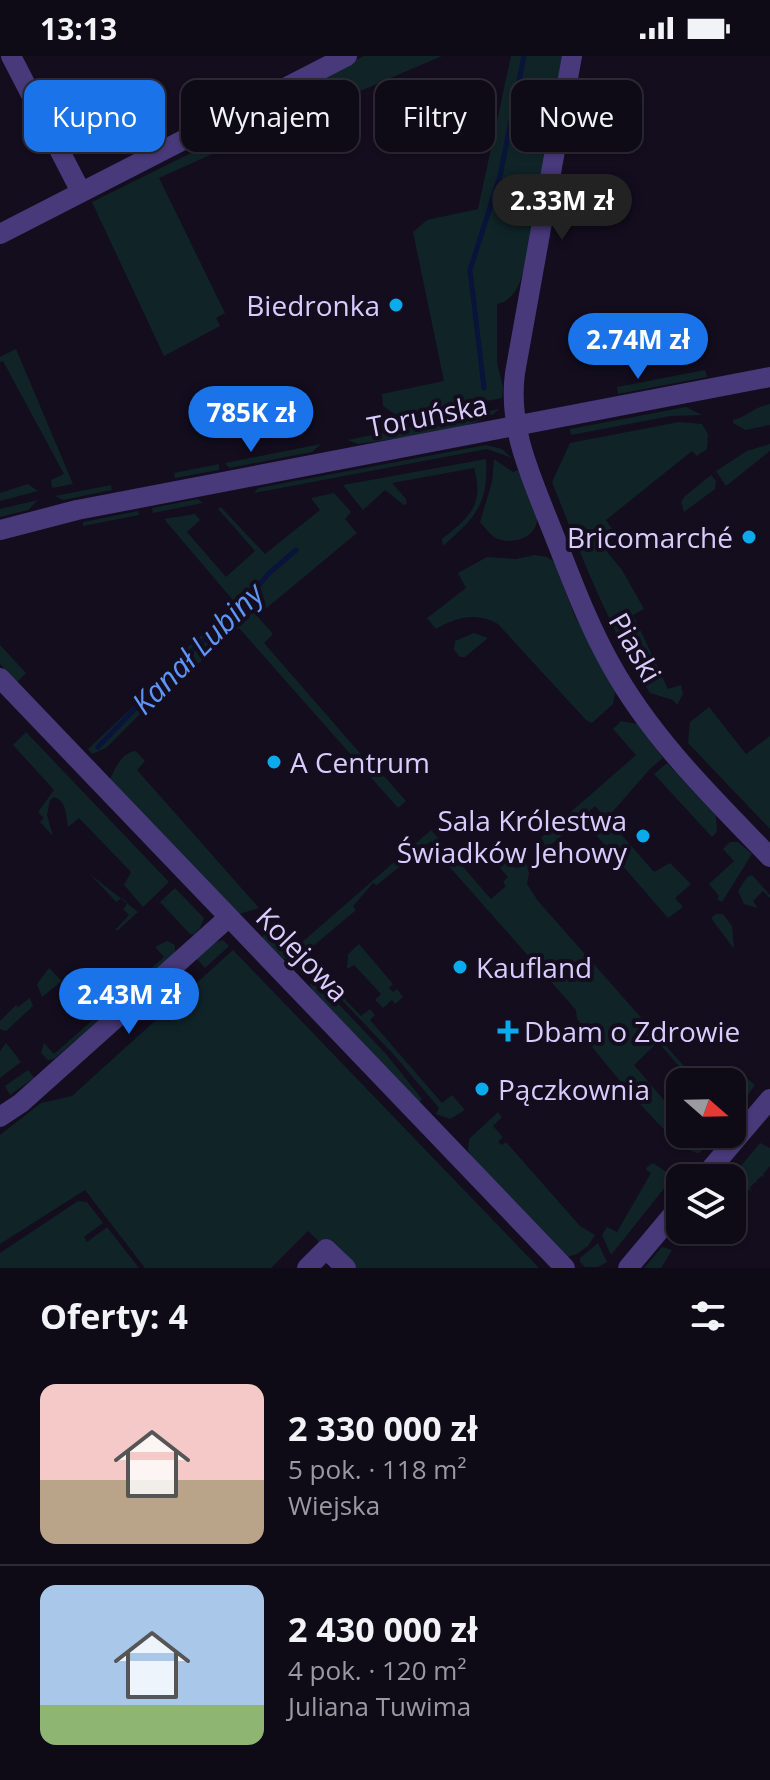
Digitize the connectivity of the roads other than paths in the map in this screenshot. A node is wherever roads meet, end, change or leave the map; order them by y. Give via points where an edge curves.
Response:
1 (11, 56) edge
2 (347, 56) edge
3 (572, 56) edge
4 (81, 192) junction
5 (0, 234) edge
6 (770, 377) edge
7 (515, 428) junction
8 (0, 530) edge
9 (0, 678) edge
10 (770, 857) edge
11 (229, 917) junction
12 (770, 1099) edge
13 (0, 1117) edge
14 (715, 1164) edge
15 (666, 1223) edge
16 (307, 1268) edge
17 (346, 1268) edge
18 (565, 1268) edge
19 (628, 1268) edge

1 - 4 street
2 - 4 street
3 - 7 street, Piaski via 515,373
4 - 5 street
6 - 7 street, Toruńska
7 - 8 street, Toruńska via 77,510
7 - 10 street, Piaski via 581,605 613,669 668,749
9 - 11 street, Kolejowa
11 - 13 street
11 - 18 street, Kolejowa
12 - 14 street
15 - 19 street
16 - 17 street via 326,1249

